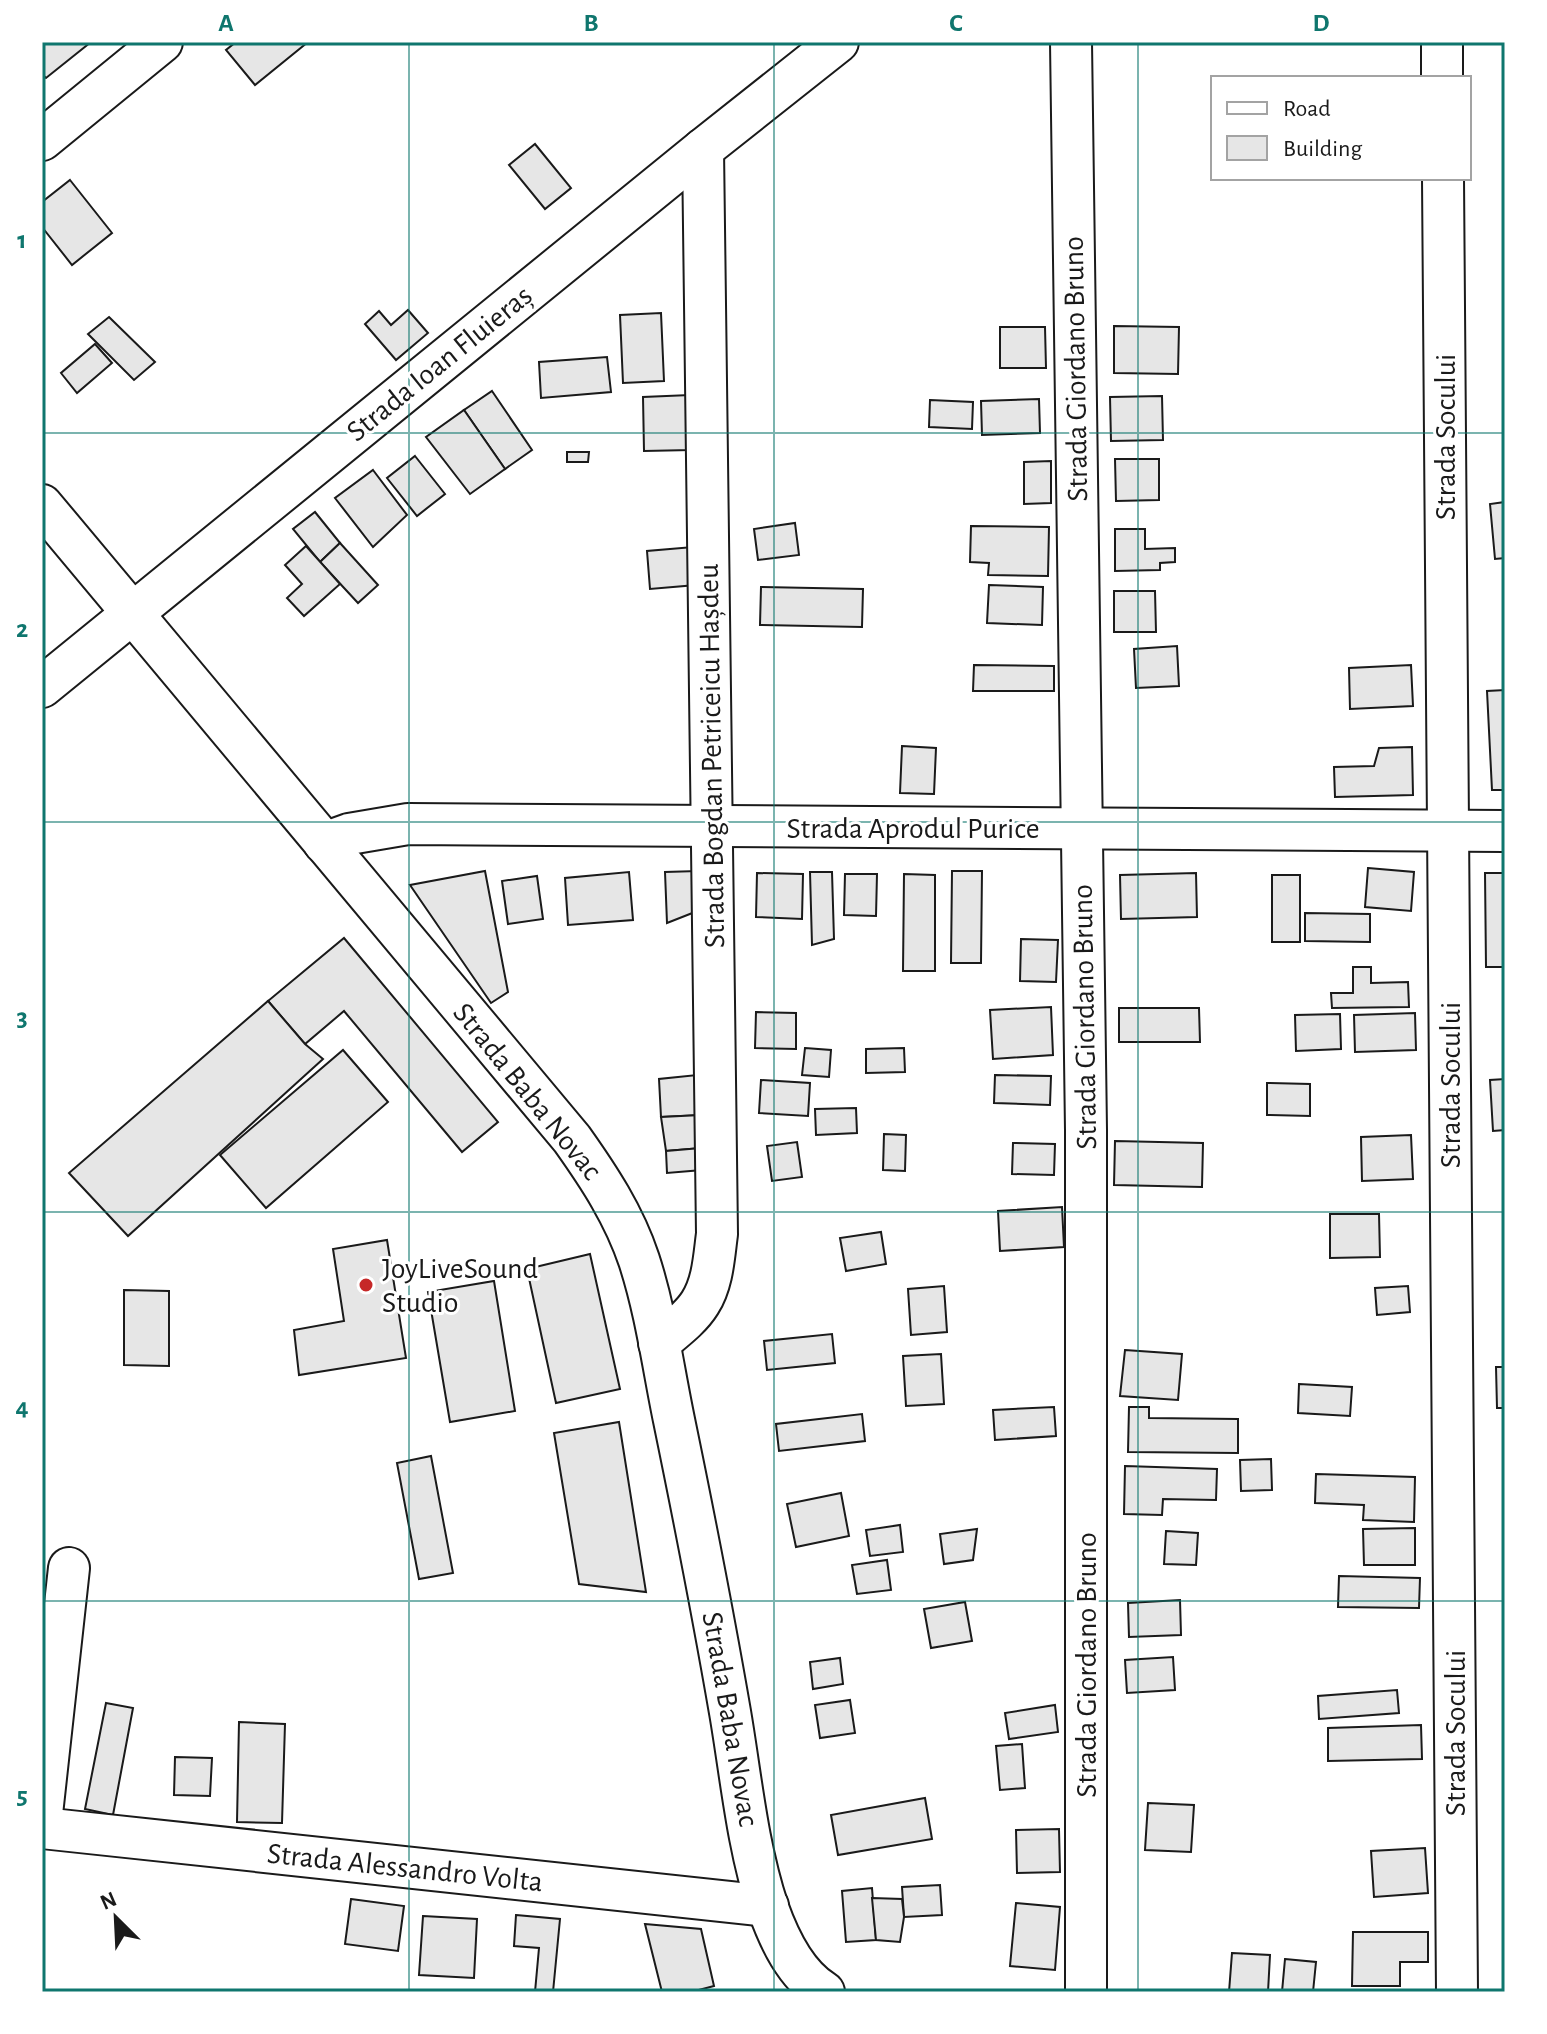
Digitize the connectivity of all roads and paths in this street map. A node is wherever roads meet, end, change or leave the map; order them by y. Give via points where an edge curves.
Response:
1 (162, 42) edge
2 (838, 42) edge
3 (1071, 42) edge
4 (1442, 42) edge
5 (1442, 76) edge
6 (42, 140) edge
7 (703, 149) junction
8 (1443, 180) edge
9 (42, 505) edge
10 (133, 612) junction
11 (42, 687) edge
12 (712, 827) junction
13 (1081, 829) junction
14 (1448, 830) junction
15 (1505, 831) edge
16 (324, 843) junction
17 (659, 1343) junction
18 (69, 1568) dead end
19 (42, 1814) edge
20 (42, 1828) edge
21 (768, 1906) junction
22 (821, 1991) edge
23 (1086, 1992) edge
24 (1457, 1992) edge

1 - 6 street
2 - 7 street, Strada Ioan Fluieraș
3 - 13 street, Strada Giordano Bruno
4 - 5 street
7 - 10 street, Strada Ioan Fluieraș
7 - 12 street, Strada Bogdan Petriceicu Hașdeu
8 - 14 street, Strada Socului
9 - 10 street, Strada Baba Novac
10 - 11 street, Strada Ioan Fluieraș
10 - 16 street, Strada Baba Novac
12 - 13 street, Strada Aprodul Purice
12 - 16 street, Strada Aprodul Purice via 408,824
12 - 17 street, Strada Bogdan Petriceicu Hașdeu via 717,1234 701,1302
13 - 14 street, Strada Aprodul Purice
13 - 23 street, Strada Giordano Bruno
14 - 15 street, Strada Aprodul Purice
14 - 24 street, Strada Socului
16 - 17 street, Strada Baba Novac via 602,1181 626,1223
17 - 21 street, Strada Baba Novac
18 - 19 street
20 - 21 street, Strada Alessandro Volta
21 - 22 street, Strada Baba Novac via 784,1945

